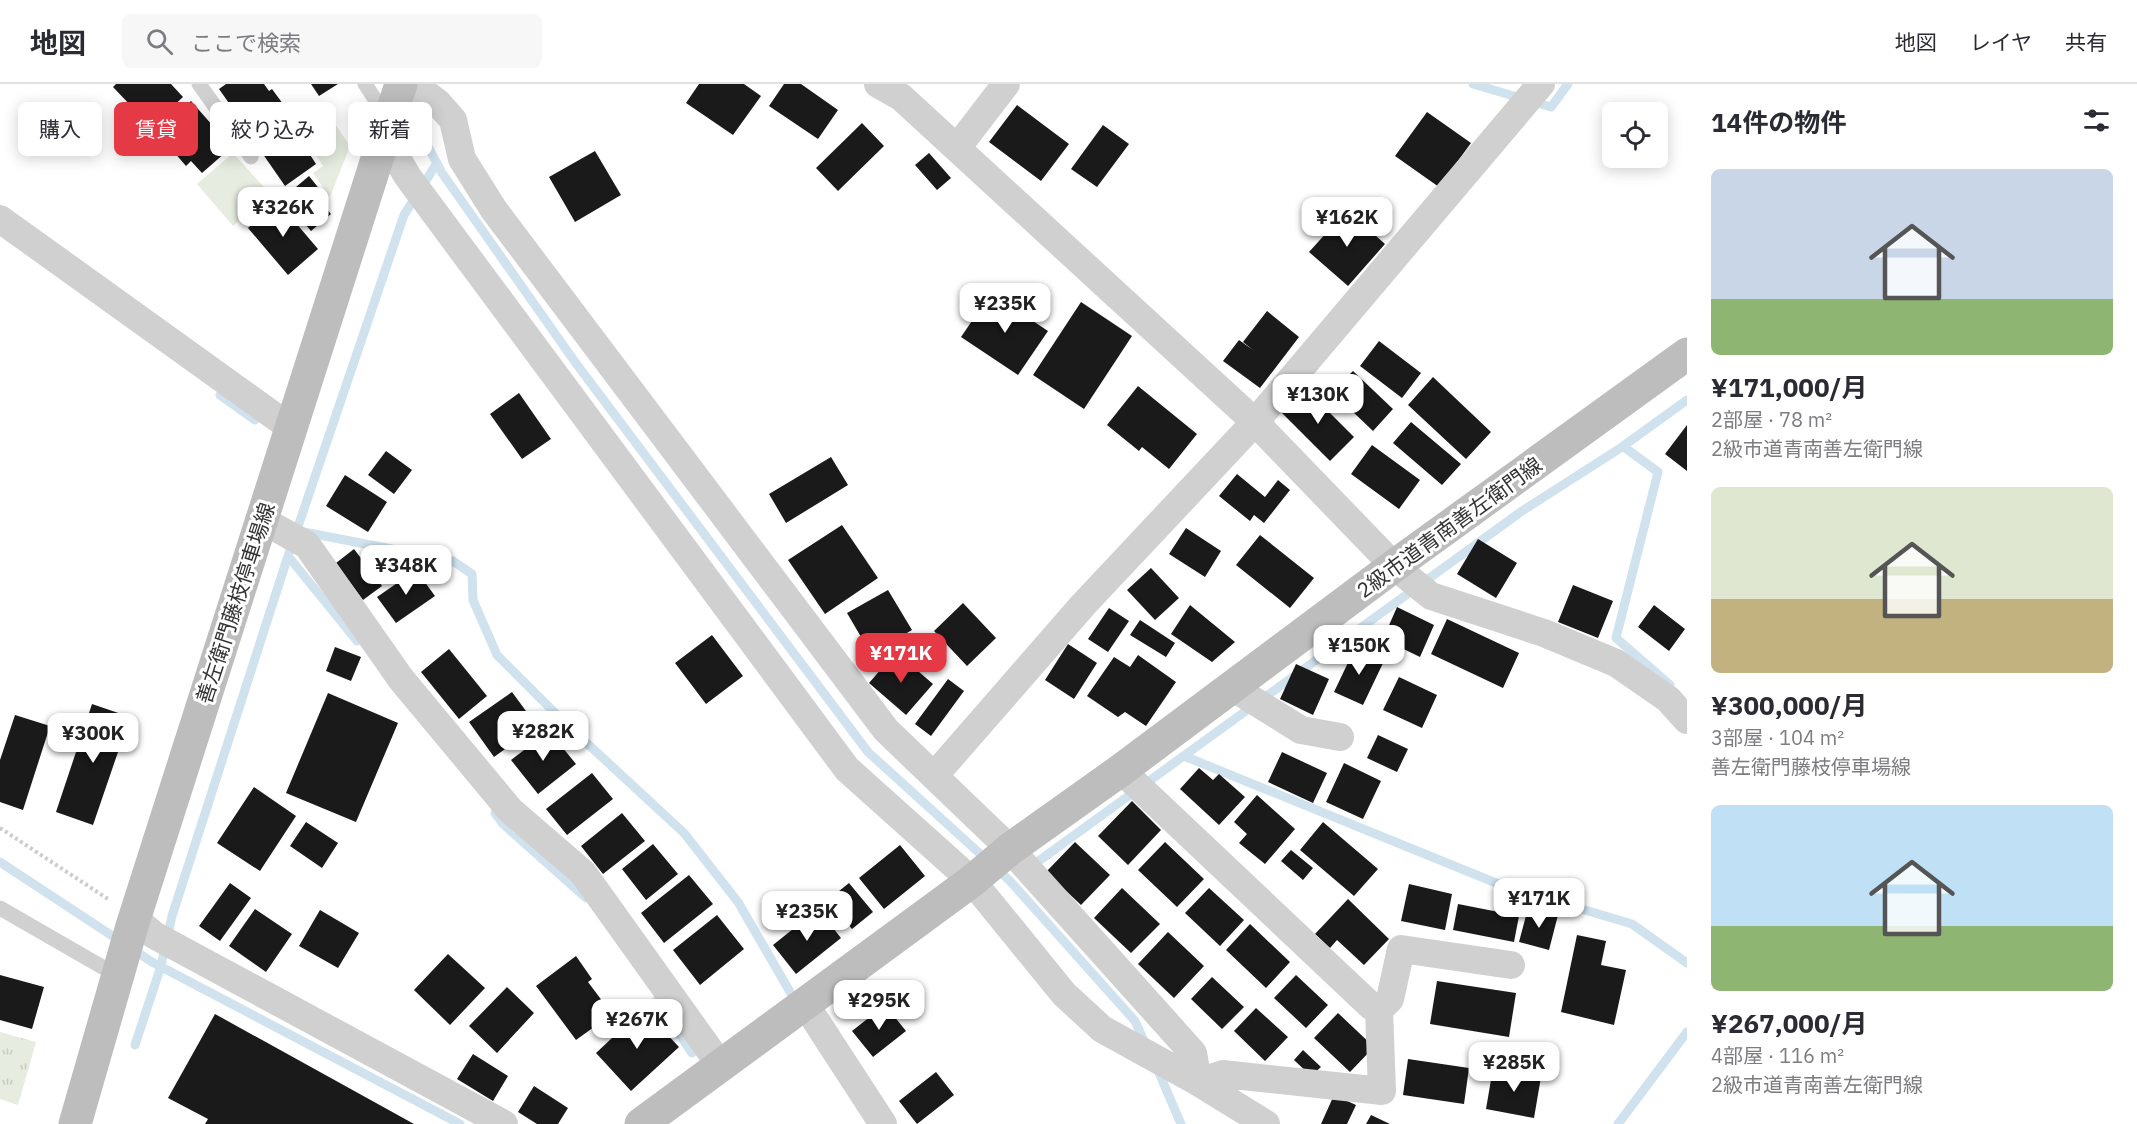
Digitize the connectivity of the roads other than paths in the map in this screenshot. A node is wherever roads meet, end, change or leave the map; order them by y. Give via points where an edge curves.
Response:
1 (199, 84) edge
2 (365, 84) edge
3 (878, 84) edge
4 (1006, 84) edge
5 (1541, 84) edge
6 (391, 102) edge
7 (432, 103) edge
8 (957, 148) junction
9 (379, 156) edge
10 (404, 156) edge
11 (251, 157) dead end
12 (0, 219) edge
13 (1687, 354) edge
14 (1256, 422) junction
15 (291, 428) junction
16 (262, 519) junction
17 (1394, 566) junction
18 (1232, 687) junction
19 (1687, 720) edge
20 (1340, 737) dead end
21 (1121, 770) junction
22 (934, 776) junction
23 (1009, 850) junction
24 (974, 880) junction
25 (0, 908) edge
26 (127, 916) junction
27 (1512, 965) dead end
28 (119, 971) junction
29 (805, 1004) junction
30 (1379, 1010) junction
31 (721, 1066) junction
32 (1198, 1082) junction
33 (75, 1124) edge
34 (504, 1124) edge
35 (641, 1124) edge
36 (883, 1124) edge
37 (1266, 1124) edge

1 - 11 lane
2 - 6 lane
3 - 8 street via 900,97
4 - 8 street
5 - 14 street
7 - 22 street via 438,103 453,120 462,159 494,210 886,730
8 - 14 street
9 - 15 street, 善左衛門藤枝停車場線
10 - 24 street via 408,177 848,769
12 - 15 street
13 - 17 street, 2級市道青南善左衛門線
14 - 17 street
14 - 22 street via 1083,605
15 - 16 street, 善左衛門藤枝停車場線
16 - 26 street, 善左衛門藤枝停車場線
16 - 31 street via 307,545 401,679 488,784 510,810 583,873
17 - 18 street, 2級市道青南善左衛門線
17 - 19 street via 1431,596 1544,633 1616,663 1668,699
18 - 20 street via 1301,730
18 - 21 street, 2級市道青南善左衛門線
21 - 23 street, 2級市道青南善左衛門線
21 - 30 street
22 - 23 street
23 - 24 street, 2級市道青南善左衛門線
23 - 32 street via 1193,1053
24 - 29 street
24 - 32 street via 1064,994 1102,1029
25 - 28 lane
26 - 28 street, 善左衛門藤枝停車場線
26 - 34 street via 154,935
27 - 30 street via 1401,949 1390,999
28 - 33 street, 善左衛門藤枝停車場線
29 - 31 street
29 - 36 street
30 - 32 street via 1382,1091 1223,1074
31 - 35 street
32 - 37 street

